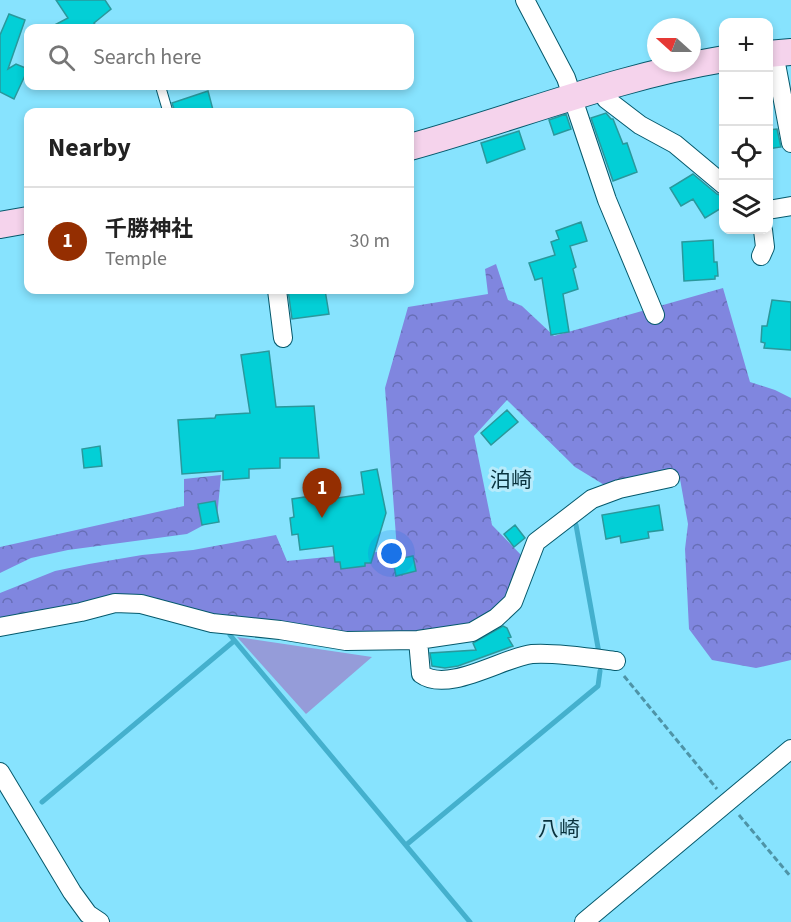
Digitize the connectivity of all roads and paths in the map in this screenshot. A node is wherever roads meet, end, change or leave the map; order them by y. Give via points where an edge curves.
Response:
1 (525, 0) edge
2 (778, 53) edge
3 (719, 60) edge
4 (602, 87) junction
5 (162, 90) edge
6 (571, 97) junction
7 (167, 108) edge
8 (791, 143) edge
9 (414, 146) edge
10 (719, 182) edge
11 (791, 206) edge
12 (773, 209) edge
13 (24, 221) edge
14 (0, 225) edge
15 (763, 234) edge
16 (761, 256) dead end
17 (278, 294) edge
18 (655, 315) dead end
19 (283, 338) dead end
20 (670, 478) dead end
21 (0, 627) edge
22 (418, 640) junction
23 (616, 662) joint
24 (791, 749) edge
25 (0, 772) edge
26 (728, 802) junction
27 (791, 877) edge
28 (99, 922) edge
29 (584, 922) edge

1 - 6 street via 566,78
2 - 8 street
3 - 4 street
4 - 6 street
4 - 10 street via 606,99 640,125 675,144
5 - 7 lane
6 - 9 street
6 - 18 street via 607,200
11 - 12 street
13 - 14 street
15 - 16 street
17 - 19 street
20 - 22 street via 592,499 536,542 513,602 496,618 472,632
21 - 22 street via 115,603 141,604 212,623 346,641
22 - 23 street via 421,674 428,679 472,674 531,654
23 - 26 path
24 - 26 street
25 - 28 street via 75,897
26 - 27 path
26 - 29 street

